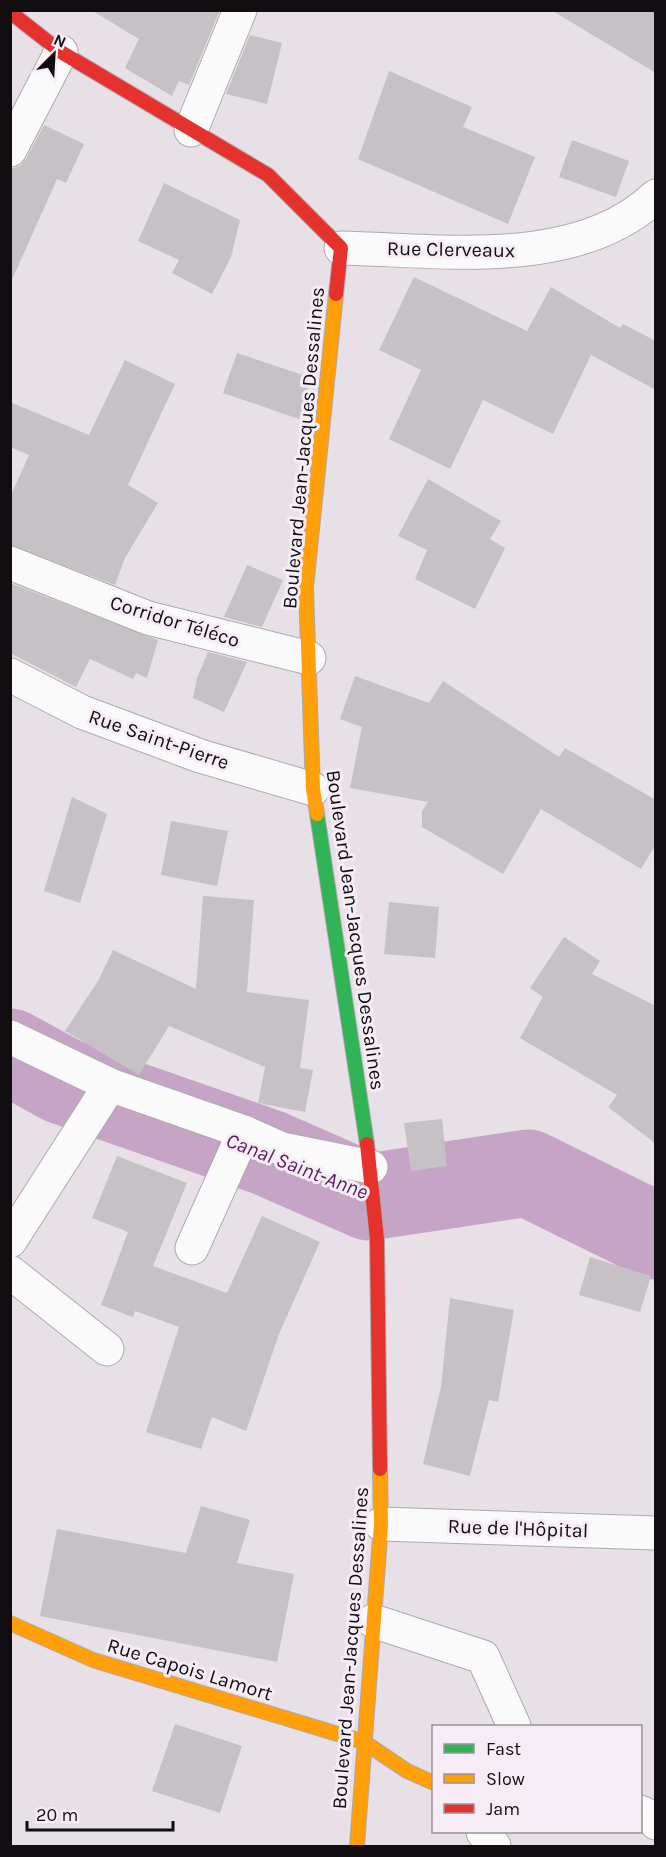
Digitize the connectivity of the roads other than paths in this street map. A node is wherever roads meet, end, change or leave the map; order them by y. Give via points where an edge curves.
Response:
1 (240, 10) edge
2 (10, 12) edge
3 (61, 52) junction
4 (191, 130) junction
5 (10, 150) edge
6 (656, 196) edge
7 (341, 248) junction
8 (10, 563) edge
9 (309, 658) junction
10 (10, 675) edge
11 (313, 789) junction
12 (10, 1037) edge
13 (110, 1085) junction
14 (244, 1132) junction
15 (372, 1175) junction
16 (10, 1241) edge
17 (192, 1248) dead end
18 (10, 1272) edge
19 (106, 1348) dead end
20 (381, 1524) junction
21 (656, 1533) edge
22 (374, 1622) junction
23 (10, 1623) edge
24 (514, 1725) edge
25 (364, 1742) junction
26 (432, 1782) edge
27 (642, 1813) edge
28 (656, 1823) edge
29 (484, 1833) edge
30 (357, 1846) edge
31 (494, 1846) edge

1 - 4 street
2 - 3 street
3 - 4 street
3 - 5 street
4 - 7 street via 268,175
6 - 7 street, Rue Clerveaux via 608,230 520,251
7 - 9 street, Boulevard Jean-Jacques Dessalines via 306,588
8 - 9 street, Corridor Téléco via 148,618
9 - 11 street, Boulevard Jean-Jacques Dessalines
10 - 11 street, Rue Saint-Pierre via 93,716 200,756
11 - 15 street, Boulevard Jean-Jacques Dessalines
12 - 13 street
13 - 14 street
13 - 16 street
14 - 15 street via 282,1149
14 - 17 street
15 - 20 street, Boulevard Jean-Jacques Dessalines via 377,1239
18 - 19 street
20 - 21 street, Rue de l'Hôpital
20 - 22 street, Boulevard Jean-Jacques Dessalines
22 - 24 street via 483,1657
22 - 25 street, Boulevard Jean-Jacques Dessalines
23 - 25 street, Rue Capois Lamort via 93,1660
25 - 26 street, Rue Capois Lamort via 407,1771
25 - 30 street, Boulevard Jean-Jacques Dessalines
27 - 28 street
29 - 31 street

